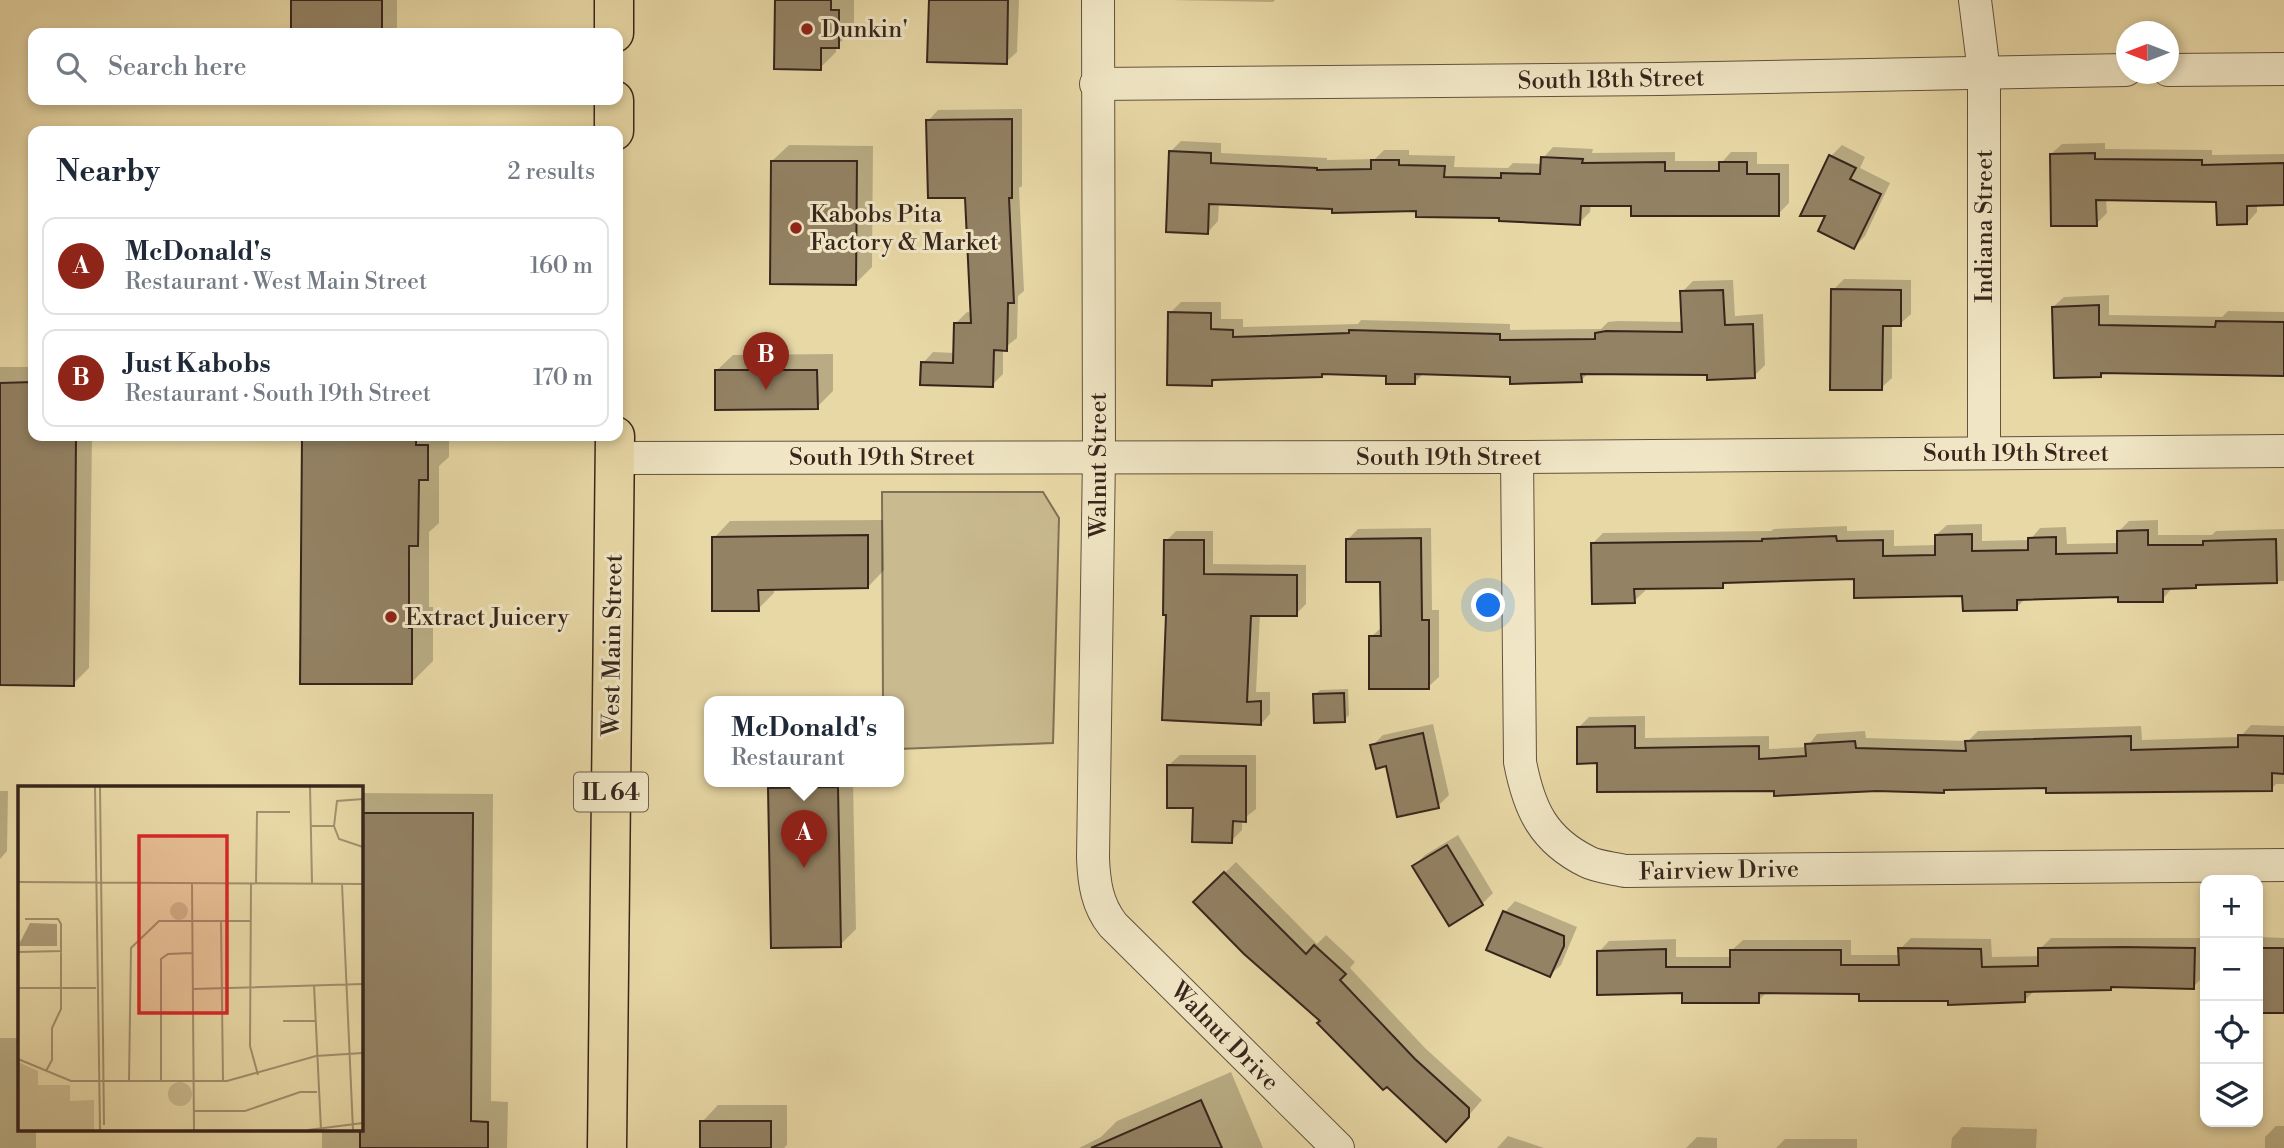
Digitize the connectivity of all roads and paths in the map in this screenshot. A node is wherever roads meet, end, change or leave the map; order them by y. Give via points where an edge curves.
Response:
1 (614, 0) edge
2 (1098, 0) edge
3 (1975, 0) edge
4 (614, 28) edge
5 (2284, 69) edge
6 (2116, 70) edge
7 (2179, 70) edge
8 (1984, 72) junction
9 (1096, 85) junction
10 (614, 105) edge
11 (614, 126) edge
12 (615, 447) edge
13 (2284, 451) edge
14 (1984, 453) junction
15 (1099, 456) junction
16 (1517, 457) junction
17 (2284, 864) edge
18 (1113, 925) joint
19 (607, 1148) edge
20 (1338, 1148) edge

1 - 4 main road
2 - 9 street, Walnut Street
3 - 8 street, Indiana Street
5 - 7 street
6 - 8 street, South 18th Street
8 - 9 street, South 18th Street
8 - 14 street, Indiana Street
9 - 15 street, Walnut Street
10 - 11 main road
12 - 15 street, South 19th Street
12 - 19 main road, West Main Street / IL 64
13 - 14 street, South 19th Street
14 - 16 street, South 19th Street
15 - 16 street, South 19th Street
15 - 18 street, Walnut Street via 1093,858 1094,887
16 - 17 street, Fairview Drive via 1520,762 1539,822 1558,844 1590,863 1625,871
18 - 20 street, Walnut Drive

